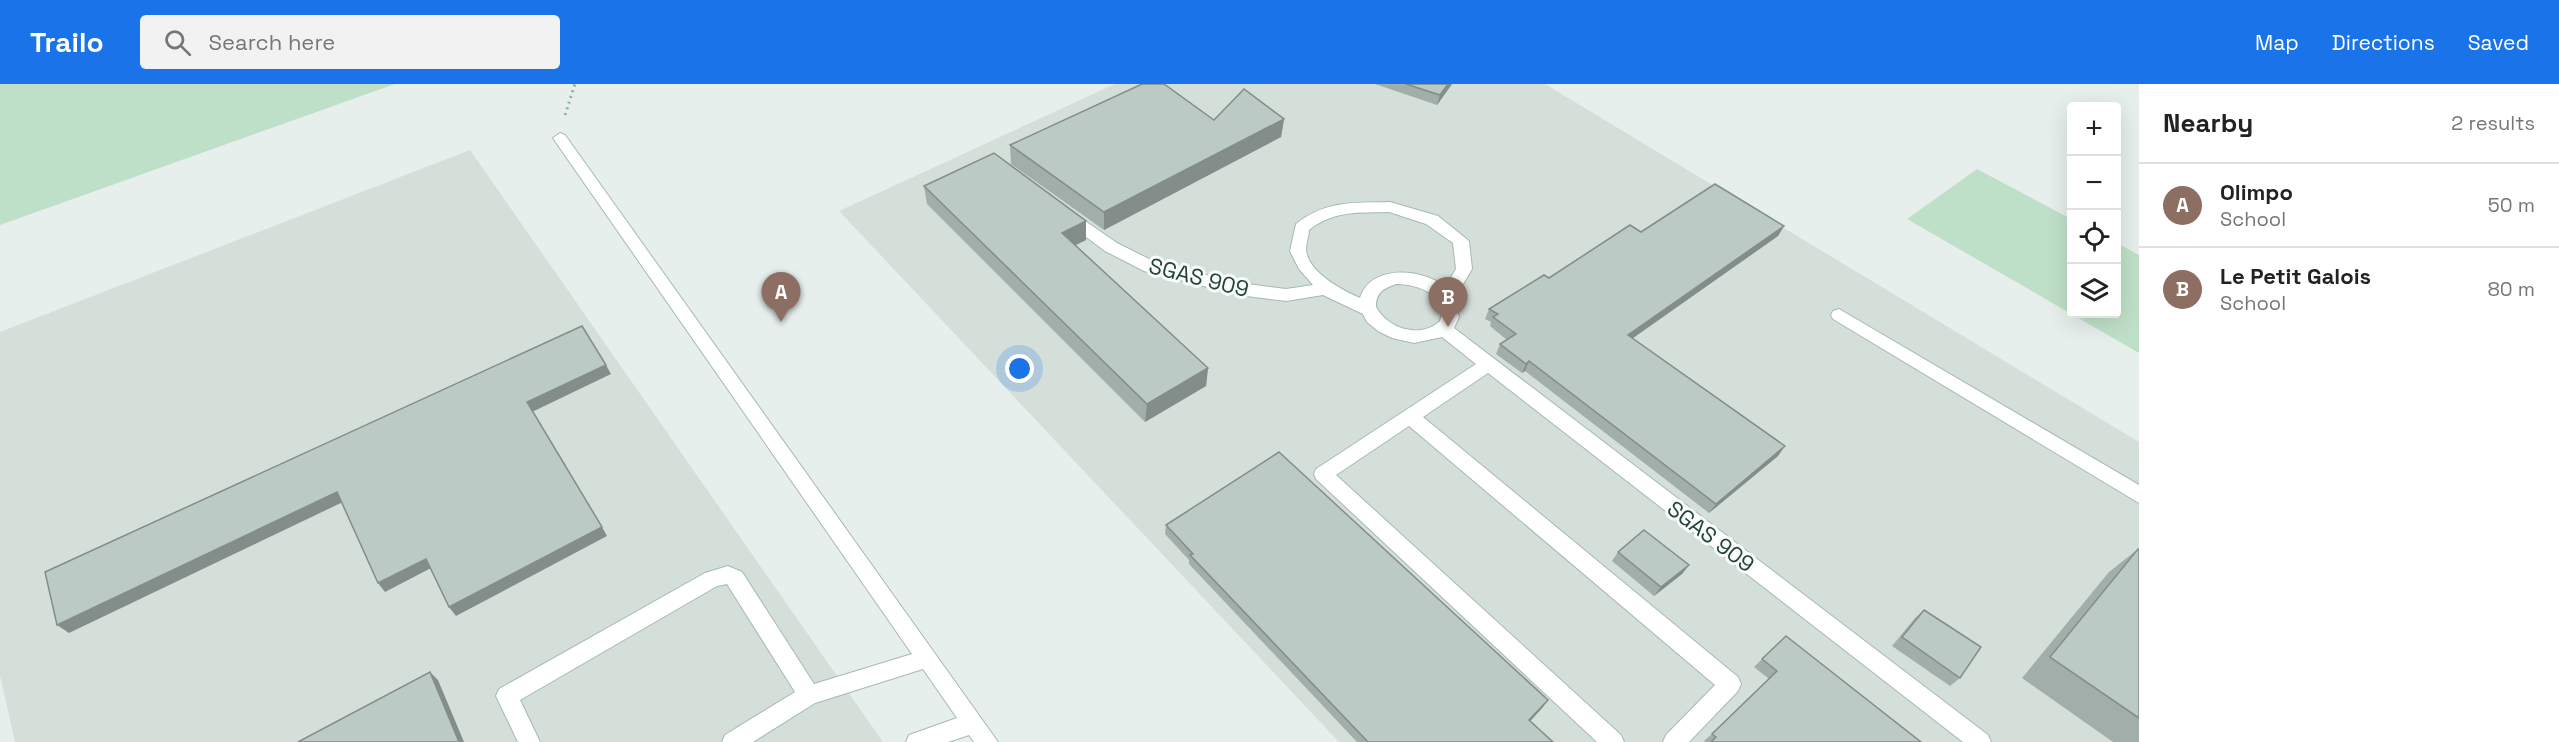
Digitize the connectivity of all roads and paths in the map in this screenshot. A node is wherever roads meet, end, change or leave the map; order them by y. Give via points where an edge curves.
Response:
1 (575, 84) edge
2 (560, 138) joint
3 (1056, 208) edge
4 (1325, 289) junction
5 (1446, 299) junction
6 (1368, 309) junction
7 (1839, 315) dead end
8 (1443, 330) junction
9 (1488, 365) junction
10 (1410, 417) junction
11 (2139, 495) edge
12 (926, 659) junction
13 (809, 695) junction
14 (973, 723) junction
15 (529, 742) edge
16 (733, 742) edge
17 (917, 742) edge
18 (987, 742) edge
19 (1613, 742) edge
20 (1674, 742) edge
21 (1980, 742) edge

1 - 2 path
2 - 12 lane
3 - 4 lane, SGAS 909 via 1111,247 1150,267 1239,290 1286,295
4 - 5 lane via 1298,251 1302,228 1326,213 1390,207 1432,220 1461,241 1464,269
4 - 6 lane
5 - 6 lane via 1438,289 1424,282 1394,278 1372,289
5 - 8 lane via 1451,310
6 - 8 lane via 1374,320 1400,335 1417,337
7 - 11 lane
8 - 9 lane, SGAS 909
9 - 10 lane
9 - 21 lane, SGAS 909
10 - 19 lane via 1323,474
10 - 20 lane via 1730,684
12 - 13 lane
12 - 14 lane
13 - 15 lane via 735,578 728,575 712,579 507,696
13 - 16 lane
14 - 17 lane
14 - 18 lane

